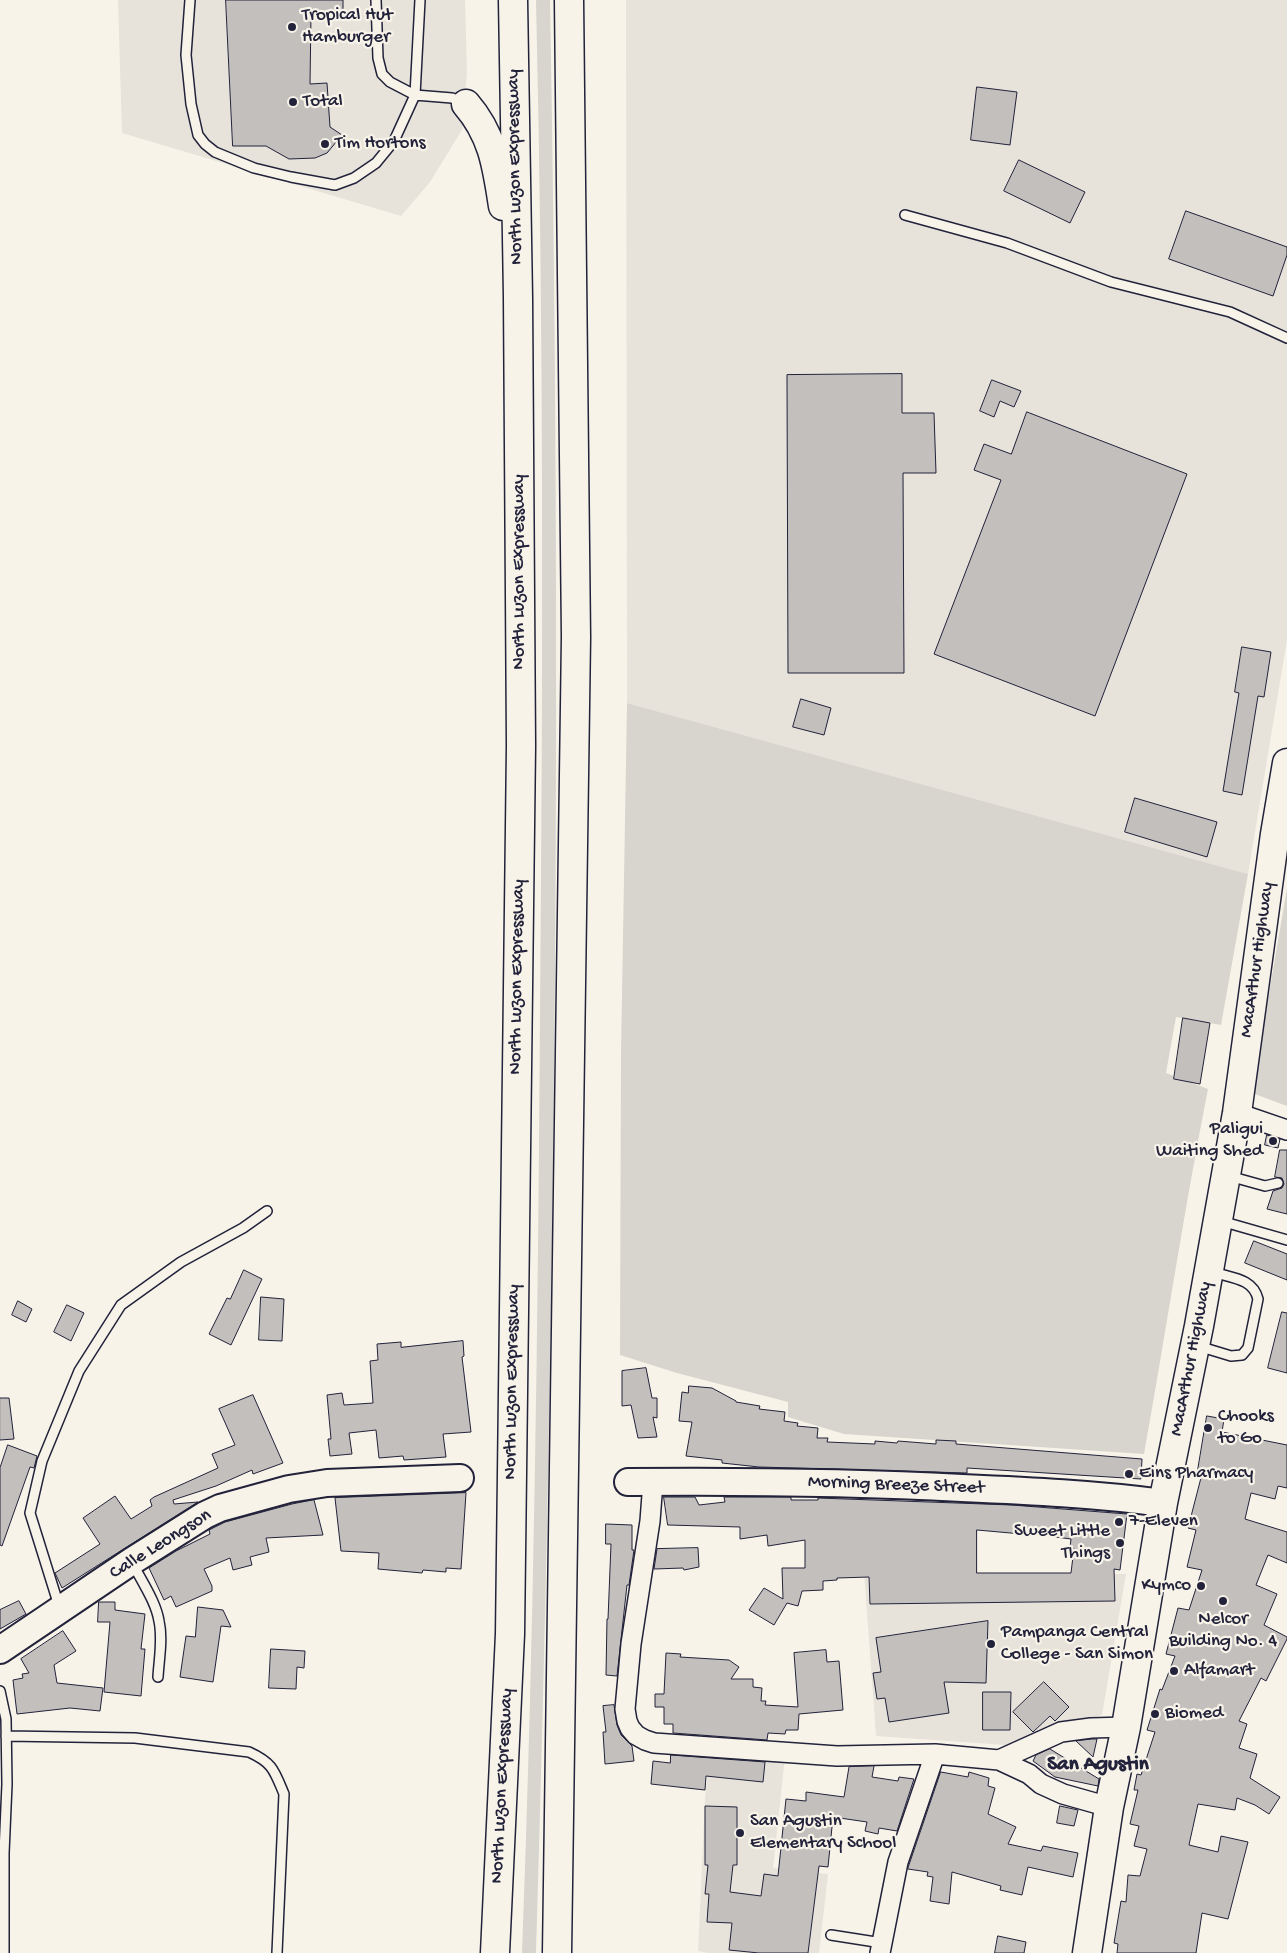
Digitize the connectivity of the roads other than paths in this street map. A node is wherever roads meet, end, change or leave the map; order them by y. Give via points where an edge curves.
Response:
1 (190, 0) edge
2 (376, 0) edge
3 (420, 0) edge
4 (513, 0) edge
5 (569, 0) edge
6 (416, 95) junction
7 (466, 104) joint
8 (905, 215) dead end
9 (518, 297) junction
10 (1287, 338) edge
11 (1287, 764) edge
12 (1238, 1112) junction
13 (1287, 1130) edge
14 (1226, 1176) junction
15 (1278, 1183) dead end
16 (267, 1211) dead end
17 (1218, 1220) junction
18 (1287, 1240) edge
19 (1209, 1271) junction
20 (1195, 1346) junction
21 (460, 1478) dead end
22 (641, 1482) joint
23 (1163, 1504) junction
24 (132, 1561) junction
25 (60, 1608) junction
26 (0, 1650) edge
27 (158, 1677) dead end
28 (0, 1690) edge
29 (1126, 1727) junction
30 (6, 1736) junction
31 (935, 1754) junction
32 (999, 1760) junction
33 (1109, 1808) junction
34 (2, 1929) edge
35 (831, 1935) dead end
36 (881, 1948) edge
37 (4, 1953) edge
38 (277, 1953) edge
39 (495, 1953) edge
40 (557, 1953) edge
41 (1087, 1953) edge

1 - 6 lane via 186,55 198,135 215,152 233,160 335,186 376,163 394,141
2 - 6 lane via 378,58 382,74 390,82
3 - 6 lane
4 - 9 highway, North Luzon Expressway
5 - 40 highway via 576,637
6 - 7 lane via 452,98
7 - 9 highway via 478,118 494,152
8 - 10 lane via 1007,243 1111,282 1230,312
9 - 39 highway, North Luzon Expressway via 521,746 510,1634
11 - 12 highway, MacArthur Highway
12 - 13 street
12 - 14 highway, MacArthur Highway
14 - 15 lane via 1265,1186
14 - 17 highway, MacArthur Highway
16 - 25 lane via 181,1262 121,1305 79,1371 42,1461 30,1513
17 - 18 lane
17 - 19 highway, MacArthur Highway
19 - 20 highway, MacArthur Highway
19 - 20 lane via 1250,1283 1258,1299 1248,1348 1242,1355 1231,1356
20 - 23 highway, MacArthur Highway
21 - 24 main road, Calle Leongson via 326,1483 290,1489 220,1508
22 - 23 main road, Morning Breeze Street via 914,1485 1103,1496
22 - 31 street via 650,1521 625,1709 627,1721 636,1735 654,1743 837,1756
23 - 29 highway, MacArthur Highway
24 - 25 main road, Calle Leongson
24 - 27 lane via 157,1612 161,1638
25 - 26 main road, Calle Leongson
28 - 30 lane
29 - 32 street via 1061,1732
29 - 33 highway, MacArthur Highway
30 - 34 lane
30 - 38 lane via 134,1738 249,1752 266,1760 284,1794
31 - 32 street
31 - 36 street via 898,1862
32 - 33 street via 1062,1794
33 - 41 highway, MacArthur Highway
34 - 37 lane
35 - 36 lane

